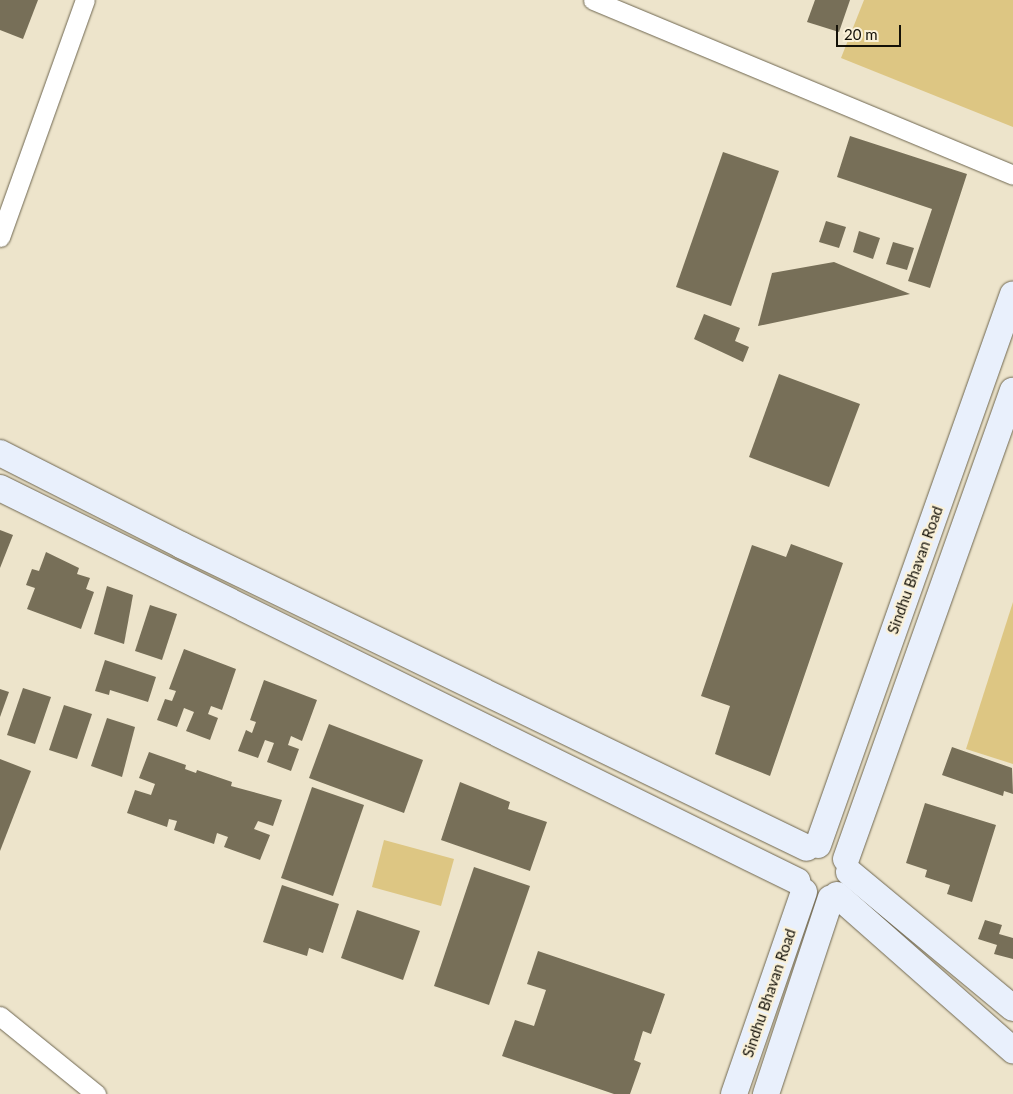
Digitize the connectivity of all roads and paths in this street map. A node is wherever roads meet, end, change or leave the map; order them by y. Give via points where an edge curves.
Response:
1 (85, 0) edge
2 (593, 0) edge
3 (1013, 175) edge
4 (0, 237) edge
5 (1013, 294) edge
6 (1013, 391) edge
7 (0, 453) edge
8 (0, 488) edge
9 (813, 847) junction
10 (848, 865) junction
11 (800, 886) junction
12 (834, 896) junction
13 (1013, 1008) edge
14 (0, 1016) edge
15 (1013, 1050) edge
16 (96, 1094) edge
17 (734, 1094) edge
18 (766, 1094) edge

1 - 4 street
2 - 3 street
5 - 9 street, Sindhu Bhavan Road
6 - 10 street
7 - 9 street via 181,545
8 - 11 street
9 - 10 street via 833,846
9 - 11 street via 797,863
10 - 12 street via 846,885
10 - 13 street
11 - 12 street via 816,898
11 - 17 street, Sindhu Bhavan Road
12 - 15 street
12 - 18 street, Sindhu Bhavan Road
14 - 16 street

